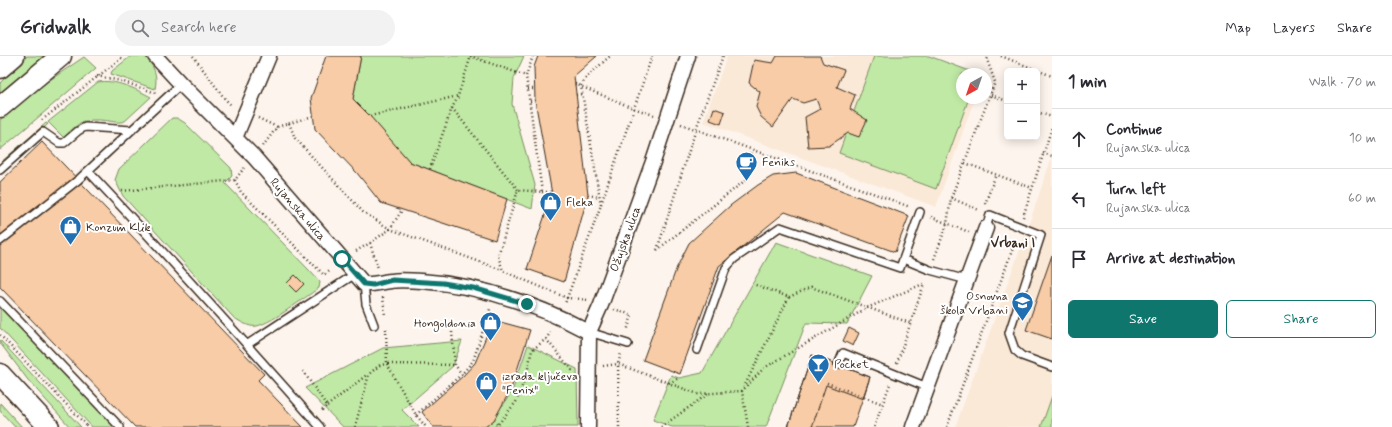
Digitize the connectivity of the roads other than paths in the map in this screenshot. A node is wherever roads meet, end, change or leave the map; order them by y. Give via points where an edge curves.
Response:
1 (6, 56) edge
2 (14, 56) edge
3 (61, 56) edge
4 (155, 56) edge
5 (269, 56) edge
6 (688, 56) edge
7 (0, 64) edge
8 (0, 68) edge
9 (181, 84) junction
10 (0, 107) edge
11 (132, 130) junction
12 (235, 138) junction
13 (0, 170) edge
14 (88, 171) junction
15 (920, 212) road end
16 (984, 233) joint
17 (0, 241) edge
18 (908, 261) dead end
19 (360, 279) junction
20 (966, 280) junction
21 (0, 301) edge
22 (374, 325) dead end
23 (590, 332) junction
24 (248, 344) junction
25 (628, 344) dead end
26 (697, 350) dead end
27 (838, 364) dead end
28 (1052, 367) edge
29 (0, 374) edge
30 (927, 388) junction
31 (49, 427) edge
32 (120, 427) edge
33 (320, 427) edge
34 (588, 427) edge
35 (913, 427) edge

1 - 7 street
2 - 8 street
3 - 10 street
4 - 9 street, Rujanska ulica
5 - 12 street
6 - 23 street, Ožujska ulica via 654,159
9 - 11 lane
9 - 12 street, Rujanska ulica
11 - 13 lane via 85,127 64,143 59,143 43,132
11 - 14 lane
12 - 19 street, Rujanska ulica
14 - 17 lane
14 - 24 lane
15 - 26 lane via 900,268 780,227 734,259 726,268
16 - 20 street
16 - 28 lane via 990,215 1041,235 1009,333 1015,350 1022,356
18 - 20 lane
19 - 22 lane
19 - 23 street via 373,285 392,280 443,283 473,288 527,304
19 - 24 lane
20 - 30 street
21 - 32 lane
23 - 25 lane
23 - 34 street, Ožujska ulica
24 - 33 lane
27 - 30 lane via 843,353
29 - 31 street
30 - 35 street

